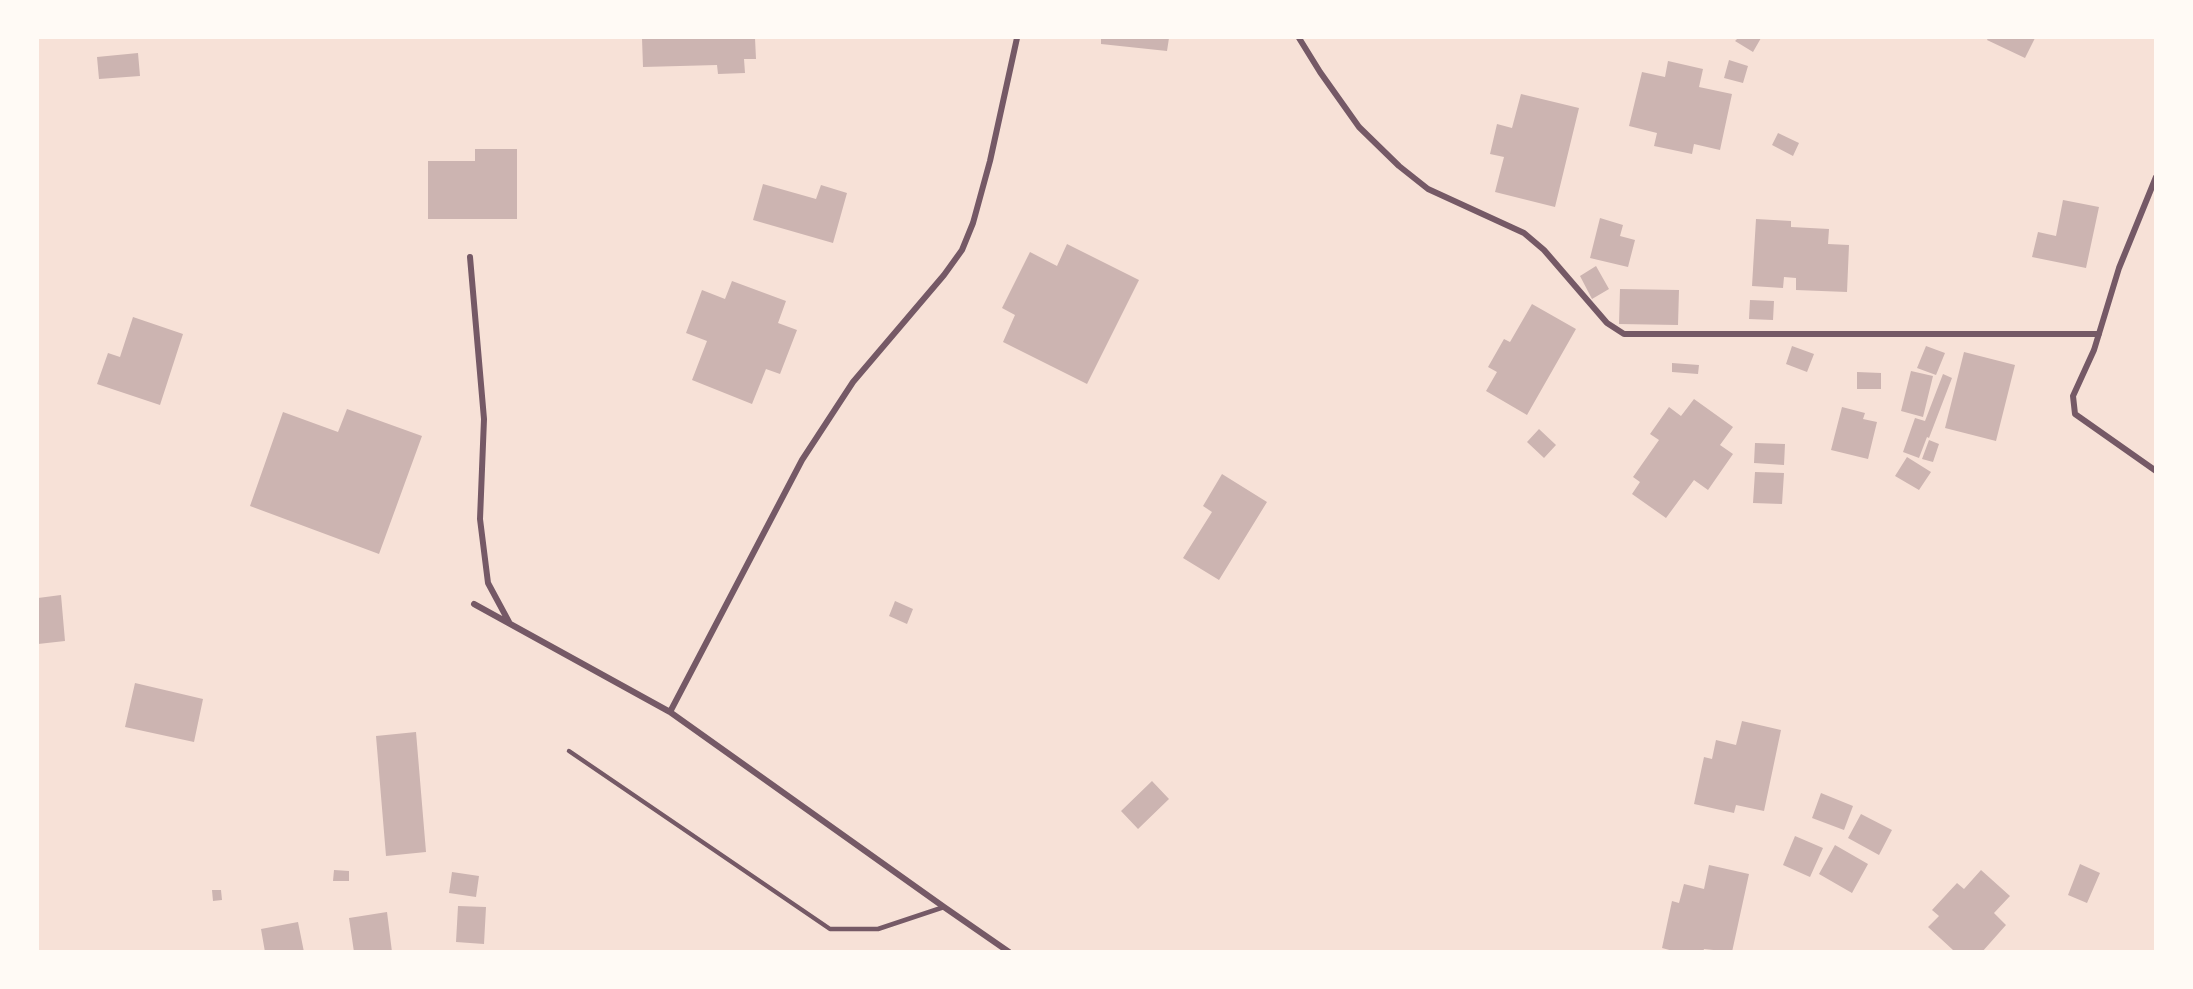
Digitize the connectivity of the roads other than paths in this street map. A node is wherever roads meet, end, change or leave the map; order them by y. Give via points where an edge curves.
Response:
1 (1017, 38) edge
2 (1299, 38) edge
3 (2156, 177) edge
4 (470, 257) dead end
5 (2099, 334) junction
6 (2156, 471) edge
7 (474, 604) dead end
8 (509, 622) junction
9 (670, 712) junction
10 (569, 751) dead end
11 (944, 907) junction
12 (1009, 951) edge

1 - 9 street via 987,171 962,250 854,382 802,460
2 - 5 street via 1359,127 1399,166 1428,189 1530,237 1607,323 1624,334
3 - 5 street via 2119,268
4 - 8 street via 484,420 480,519 488,583
5 - 6 street via 2073,396 2075,414
7 - 8 street
8 - 9 street
9 - 11 street
10 - 11 lane via 830,929 879,929
11 - 12 street

